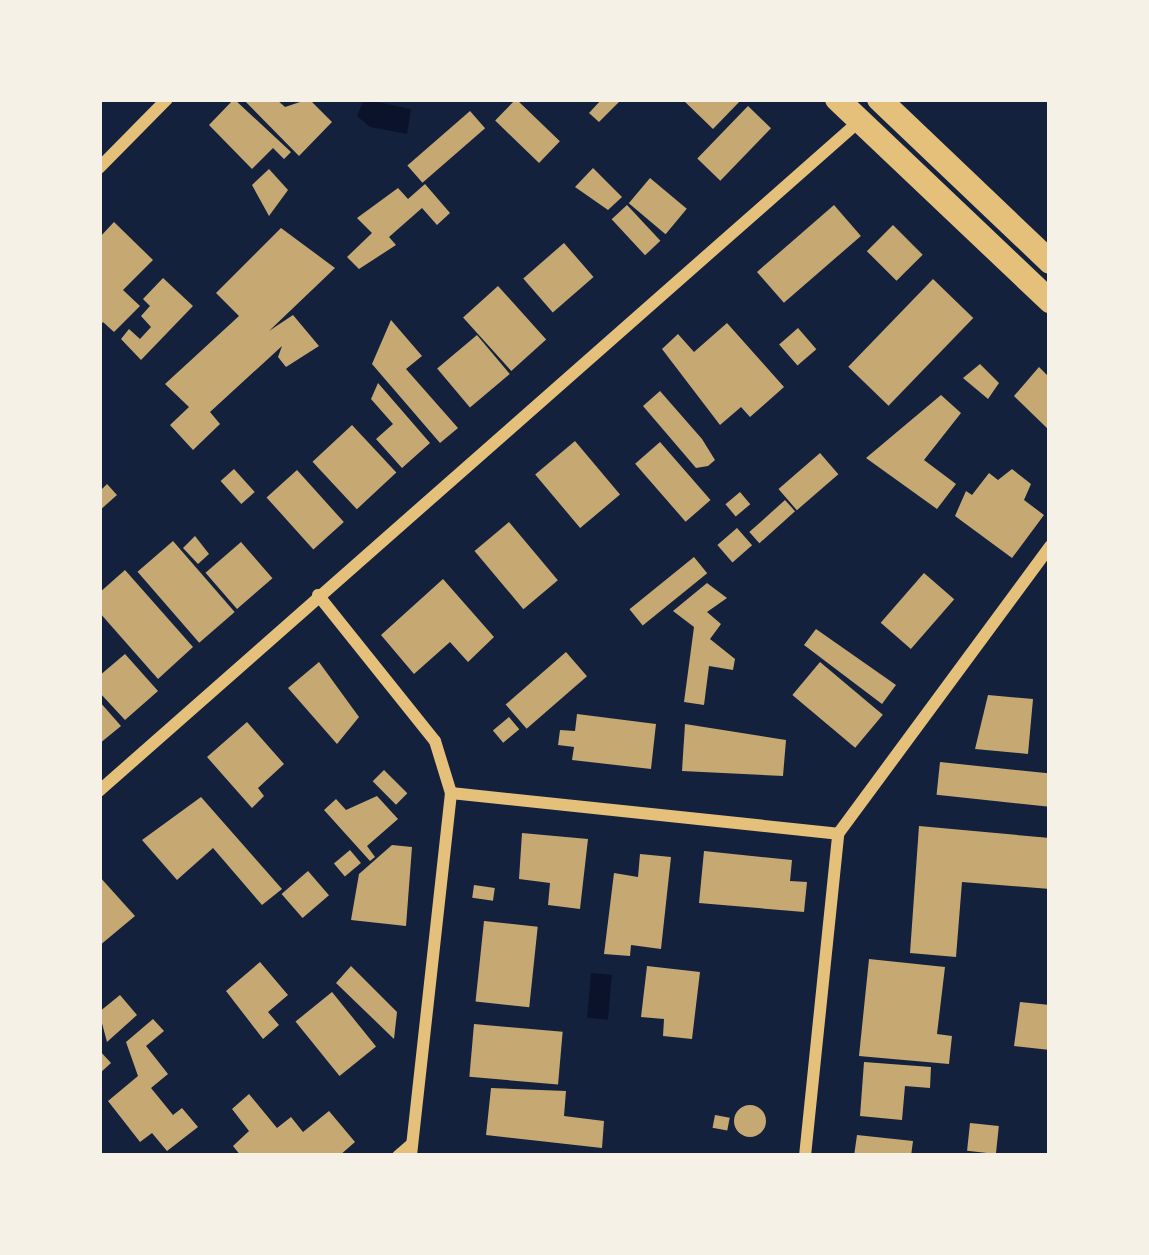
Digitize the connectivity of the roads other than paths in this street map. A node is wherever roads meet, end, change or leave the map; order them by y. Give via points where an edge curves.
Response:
1 (167, 99) edge
2 (837, 99) edge
3 (880, 100) edge
4 (861, 121) junction
5 (99, 168) edge
6 (1050, 262) edge
7 (1050, 301) edge
8 (1050, 546) edge
9 (318, 595) junction
10 (99, 791) edge
11 (451, 793) junction
12 (838, 834) junction
13 (412, 1150) edge
14 (398, 1156) edge
15 (805, 1156) edge

1 - 5 street
2 - 4 main road
3 - 4 street
3 - 6 main road
4 - 7 main road
4 - 9 street
8 - 12 street
9 - 10 street
9 - 11 street via 435,741
11 - 12 street
11 - 13 street
12 - 15 street
13 - 14 street

